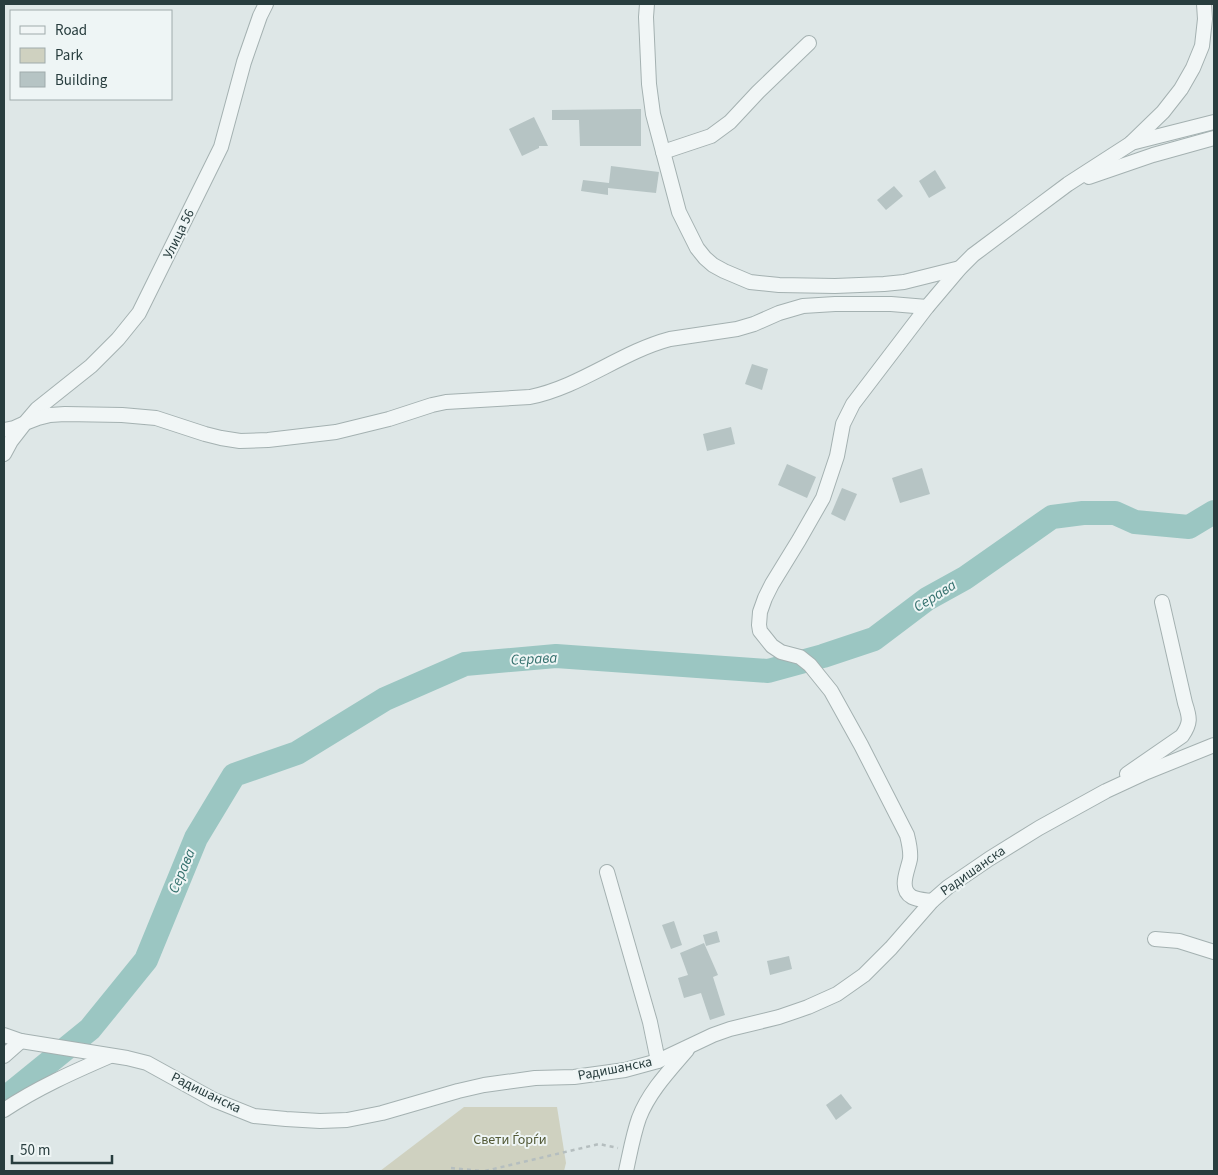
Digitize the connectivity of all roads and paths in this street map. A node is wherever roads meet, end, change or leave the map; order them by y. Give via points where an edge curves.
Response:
1 (266, 4) edge
2 (647, 4) edge
3 (1204, 4) edge
4 (1214, 4) edge
5 (1205, 19) junction
6 (809, 44) dead end
7 (1214, 122) edge
8 (1214, 138) edge
9 (1130, 144) junction
10 (663, 152) junction
11 (1068, 184) junction
12 (960, 268) junction
13 (927, 307) junction
14 (25, 423) junction
15 (4, 430) edge
16 (4, 454) edge
17 (1162, 602) dead end
18 (1214, 745) edge
19 (1106, 791) junction
20 (607, 872) dead end
21 (932, 901) junction
22 (1155, 939) dead end
23 (1214, 952) edge
24 (4, 1035) edge
25 (21, 1041) junction
26 (691, 1046) junction
27 (4, 1056) edge
28 (112, 1056) junction
29 (658, 1061) junction
30 (4, 1110) edge
31 (630, 1151) junction
32 (451, 1168) dead end
33 (481, 1171) edge
34 (485, 1171) edge
35 (626, 1171) edge

1 - 14 street, Улица 56 via 244,62 221,147 139,313 91,366 37,409
2 - 10 street via 649,84
3 - 5 street
4 - 5 street
5 - 9 street via 1202,46 1181,90
6 - 10 street via 712,136
7 - 9 street
8 - 11 street
9 - 11 street
10 - 12 street via 679,212 697,248 712,265 750,282 835,286 884,284
11 - 12 street
12 - 13 street
13 - 14 street via 891,304 802,306 737,329 659,342 544,394 446,402 336,432 240,441 156,418 122,415 65,414
13 - 21 street via 847,414 838,456 823,498 765,598 759,625 772,646 800,657 831,691 907,835 910,860 905,875 906,891 910,896
14 - 15 street
14 - 16 street, Улица 56
17 - 19 street via 1190,717 1188,728 1182,736
18 - 19 street, Радишанска
19 - 21 street, Радишанска via 1014,843
20 - 29 street
21 - 26 street, Радишанска via 864,975 837,994 779,1017 713,1035
22 - 23 street via 1179,941
24 - 25 street, Радишанска
25 - 27 street
25 - 28 street, Радишанска
26 - 29 street, Радишанска
26 - 31 street via 666,1074 646,1104
28 - 29 street, Радишанска via 148,1063 214,1100 254,1116 320,1121 382,1114 484,1086 535,1078 574,1078 616,1072
28 - 30 street via 23,1097
31 - 34 path via 599,1144
31 - 35 street
32 - 33 path

